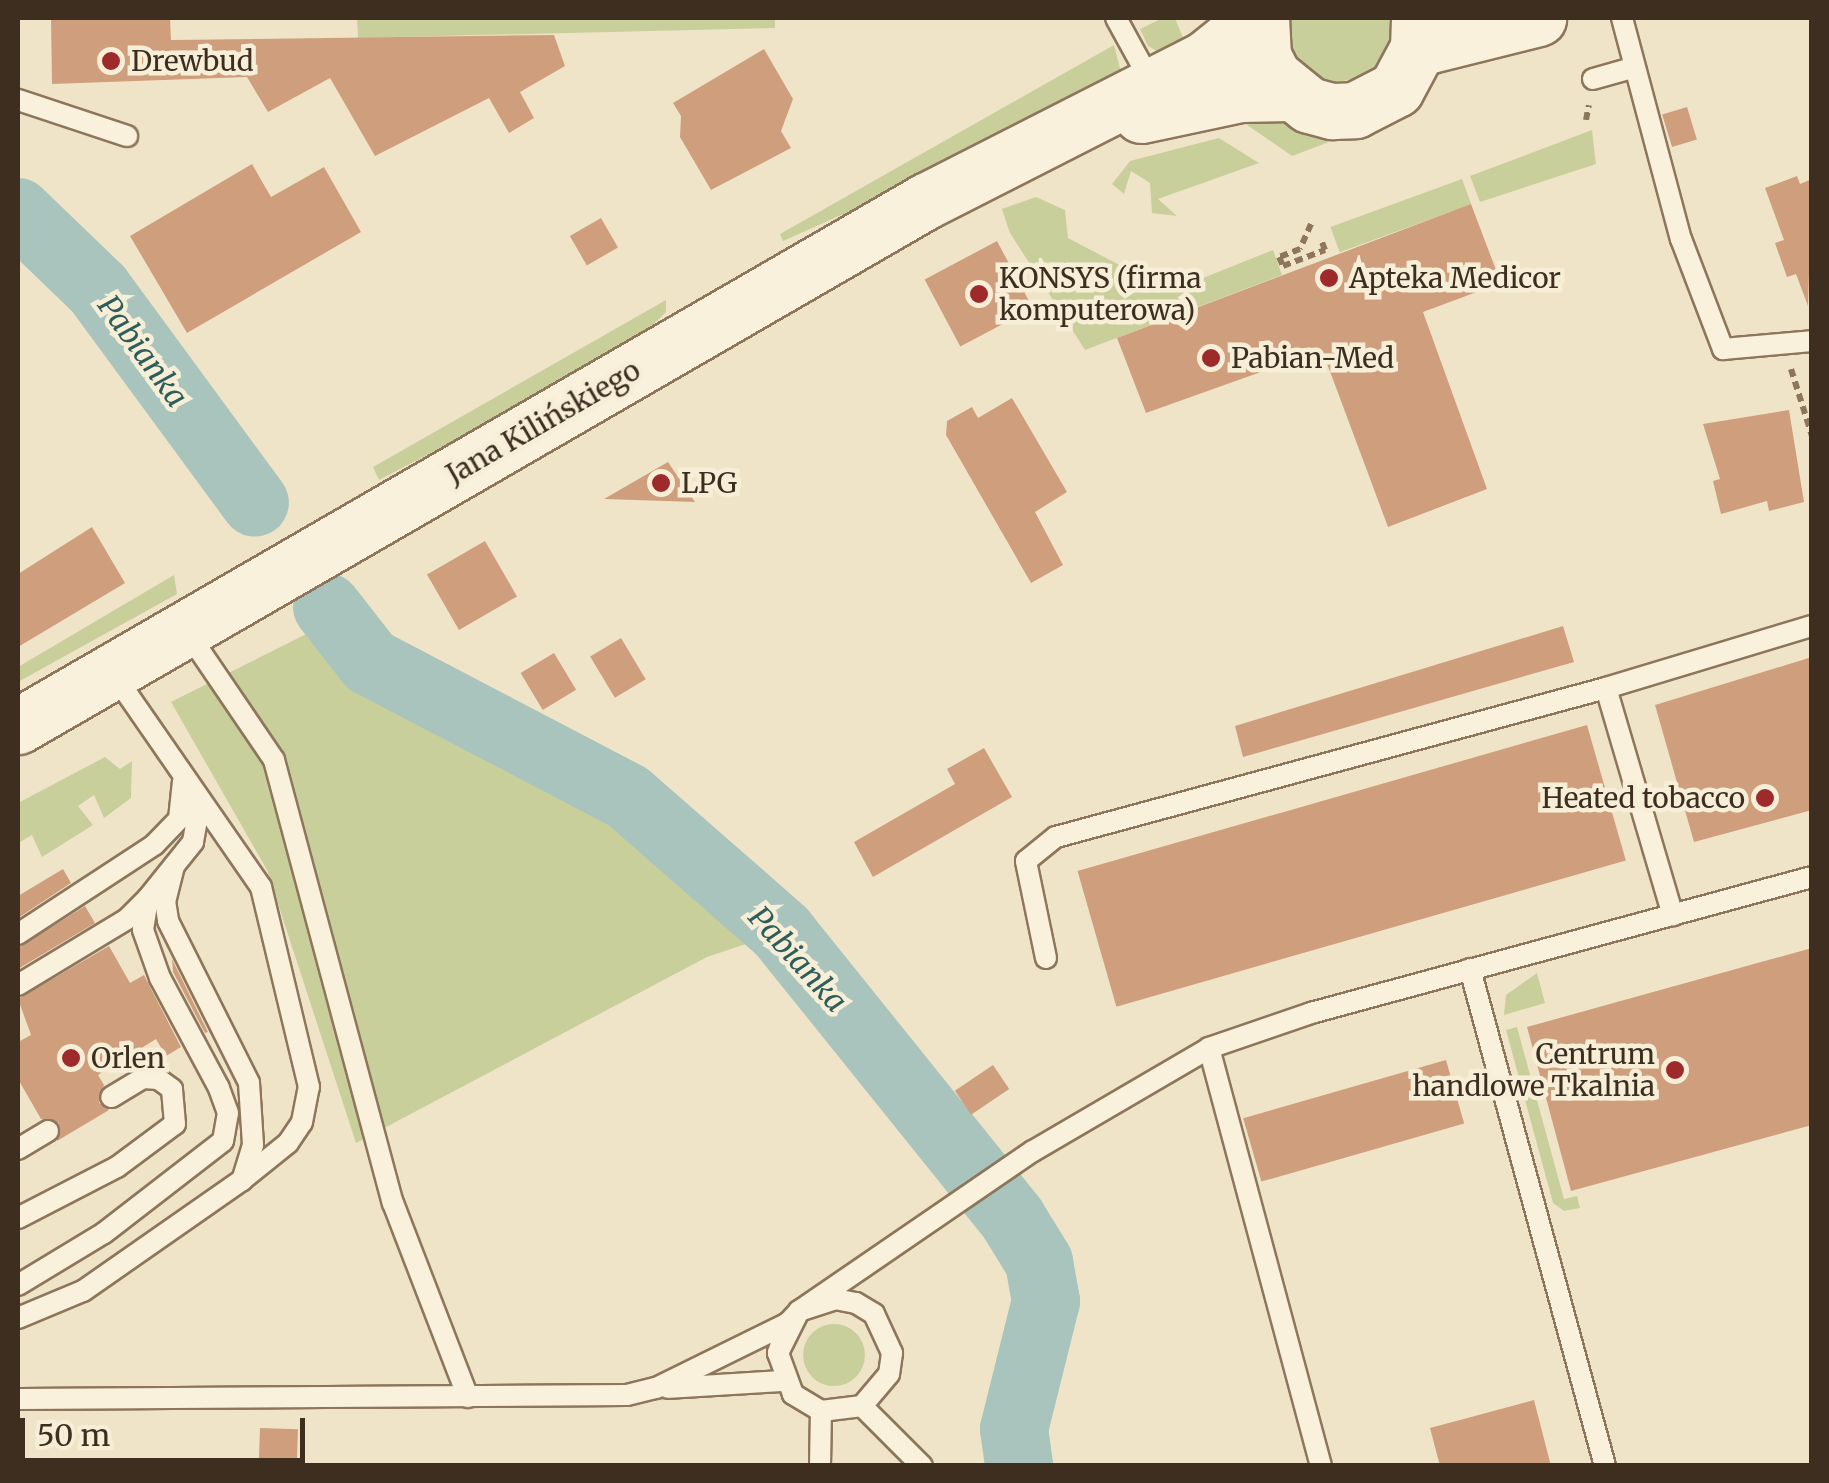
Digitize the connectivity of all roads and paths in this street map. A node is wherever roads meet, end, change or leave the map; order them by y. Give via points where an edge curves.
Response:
1 (1116, 18) edge
2 (1259, 18) edge
3 (1538, 18) edge
4 (1622, 18) edge
5 (1418, 32) edge
6 (1632, 68) junction
7 (1593, 80) dead end
8 (1289, 93) junction
9 (1158, 98) junction
10 (18, 100) edge
11 (127, 136) dead end
12 (1311, 224) dead end
13 (1322, 242) dead end
14 (1812, 341) edge
15 (1784, 344) junction
16 (1812, 436) edge
17 (1812, 626) edge
18 (184, 628) junction
19 (111, 670) junction
20 (1606, 688) junction
21 (18, 726) edge
22 (183, 777) junction
23 (200, 804) junction
24 (174, 866) junction
25 (1812, 877) edge
26 (148, 898) junction
27 (1673, 915) junction
28 (18, 934) edge
29 (1046, 958) dead end
30 (1470, 970) junction
31 (18, 986) edge
32 (1210, 1048) junction
33 (111, 1097) dead end
34 (48, 1131) dead end
35 (18, 1149) edge
36 (242, 1180) junction
37 (18, 1218) edge
38 (18, 1285) edge
39 (814, 1303) junction
40 (18, 1318) edge
41 (788, 1324) junction
42 (784, 1381) junction
43 (656, 1388) junction
44 (468, 1397) junction
45 (18, 1398) edge
46 (862, 1406) junction
47 (820, 1411) junction
48 (820, 1466) edge
49 (922, 1466) edge
50 (1320, 1466) edge
51 (1605, 1466) edge

1 - 9 lane
2 - 8 main road via 1263,56
2 - 9 main road, Jana Kilińskiego
3 - 5 main road
4 - 6 lane
5 - 8 main road via 1396,89 1355,110 1320,108
6 - 7 lane
6 - 15 lane via 1681,239 1724,349
8 - 9 main road, Jana Kilińskiego
9 - 18 main road, Jana Kilińskiego via 926,201
10 - 11 lane
12 - 13 path via 1300,249 1279,257 1283,266 1325,250
14 - 15 lane
15 - 16 path
17 - 20 lane
18 - 19 main road, Jana Kilińskiego
18 - 44 lane via 274,760 393,1203
19 - 21 main road, Jana Kilińskiego
19 - 22 lane
20 - 27 lane
20 - 29 lane via 1056,837 1026,861
22 - 23 lane
22 - 28 lane via 179,819 154,845
23 - 24 lane via 193,842
23 - 36 lane via 261,887 309,1087 302,1122 288,1143
24 - 26 lane
24 - 36 lane via 164,901 168,921 248,1083 253,1145
25 - 27 lane
26 - 31 lane via 127,919
26 - 38 lane via 144,930 160,978 219,1088 228,1113 223,1141 104,1232
27 - 30 lane
30 - 32 lane
30 - 51 lane
32 - 39 lane via 1033,1151
32 - 50 lane
33 - 37 lane via 142,1078 158,1079 172,1088 174,1124 117,1166
34 - 35 lane
36 - 40 lane via 83,1291
39 - 41 lane
39 - 46 lane via 856,1303 886,1332 888,1374
41 - 42 lane via 778,1353
41 - 43 lane
42 - 43 lane
42 - 47 lane
43 - 44 lane via 627,1395
44 - 45 lane
46 - 47 lane
46 - 49 lane
47 - 48 lane

